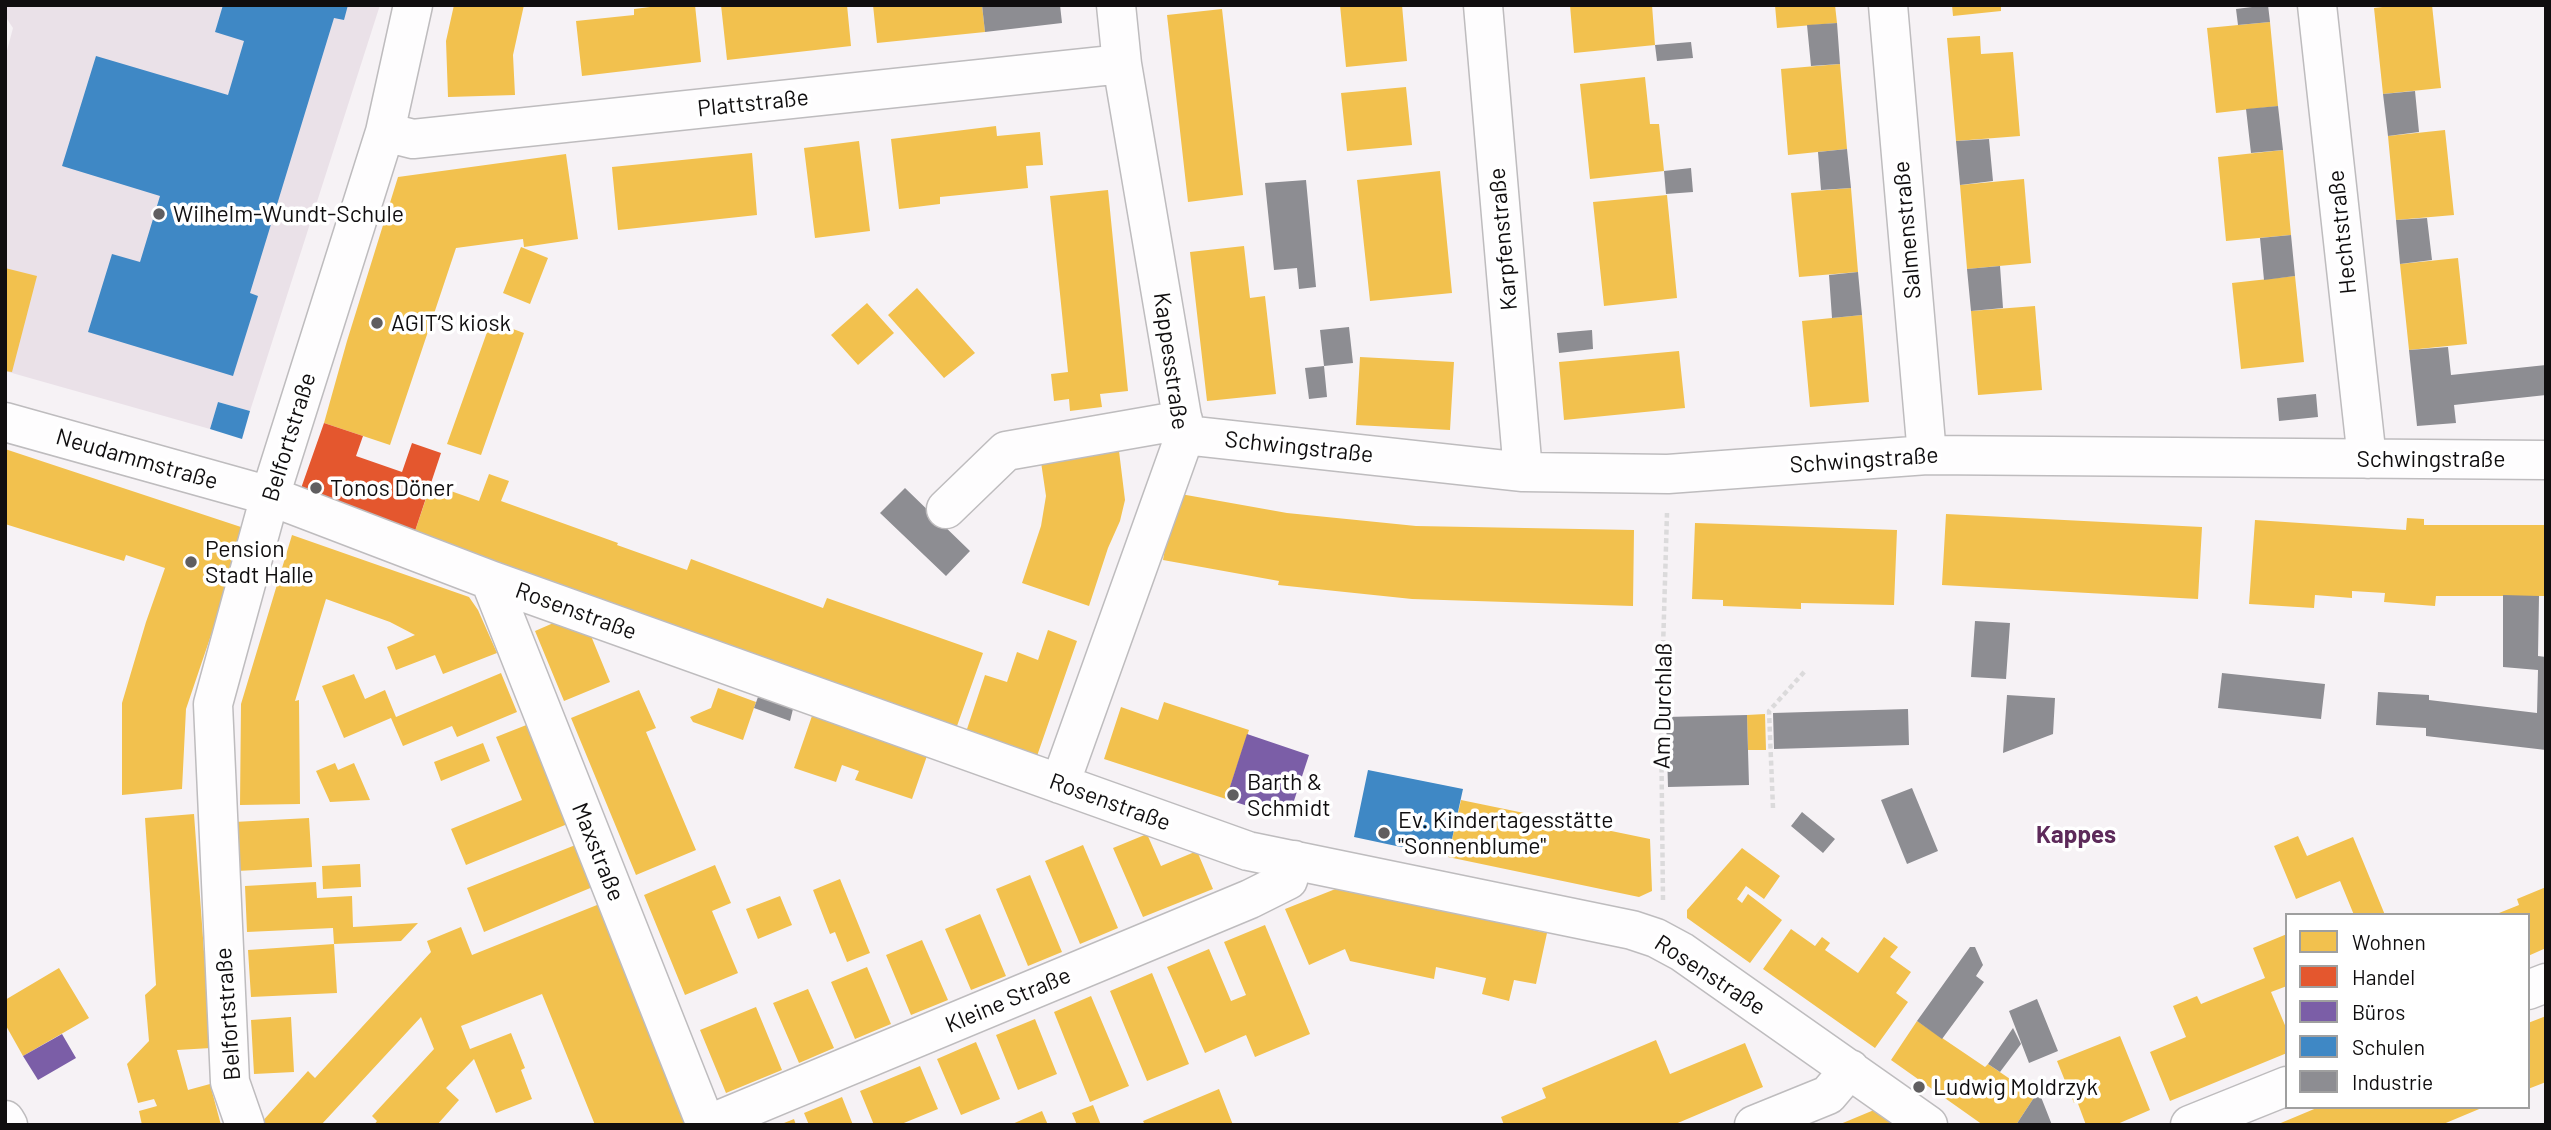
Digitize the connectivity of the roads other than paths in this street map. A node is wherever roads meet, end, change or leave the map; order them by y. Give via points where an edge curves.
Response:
1 (413, 5) edge
2 (1116, 5) edge
3 (1483, 5) edge
4 (1888, 5) edge
5 (2318, 5) edge
6 (1122, 64) junction
7 (385, 132) junction
8 (5, 422) edge
9 (1184, 427) junction
10 (1927, 455) junction
11 (2368, 459) junction
12 (2546, 460) edge
13 (1523, 472) junction
14 (270, 496) junction
15 (946, 509) dead end
16 (490, 580) junction
17 (1060, 784) junction
18 (1294, 860) junction
19 (1850, 1069) junction
20 (2285, 1087) edge
21 (5, 1120) edge
22 (8, 1125) edge
23 (245, 1125) edge
24 (707, 1125) edge
25 (1754, 1125) edge
26 (1928, 1125) edge
27 (2190, 1125) edge

1 - 7 street, Belfortstraße
2 - 6 street, Kappesstraße
3 - 13 street, Karpfenstraße
4 - 10 street, Salmenstraße
5 - 11 street, Hechtstraße
6 - 7 street, Plattstraße via 413,139
6 - 9 street, Kappesstraße
7 - 14 street, Belfortstraße
8 - 14 street, Neudammstraße
9 - 13 street, Schwingstraße
9 - 15 street, Schwingstraße via 1006,451
9 - 17 street, Kappesstraße
10 - 11 street, Schwingstraße
10 - 13 street, Schwingstraße via 1668,474
11 - 12 street, Schwingstraße
14 - 16 street, Rosenstraße
14 - 23 street, Belfortstraße via 213,704 230,1082
16 - 17 street, Rosenstraße
16 - 24 street, Maxstraße
17 - 18 street, Rosenstraße via 1248,851
18 - 19 street, Rosenstraße via 1632,930 1659,927 1682,952
18 - 24 street, Kleine Straße via 1288,880 1250,899
19 - 25 street via 1828,1095
19 - 26 street, Rosenstraße
20 - 27 street
21 - 22 street

